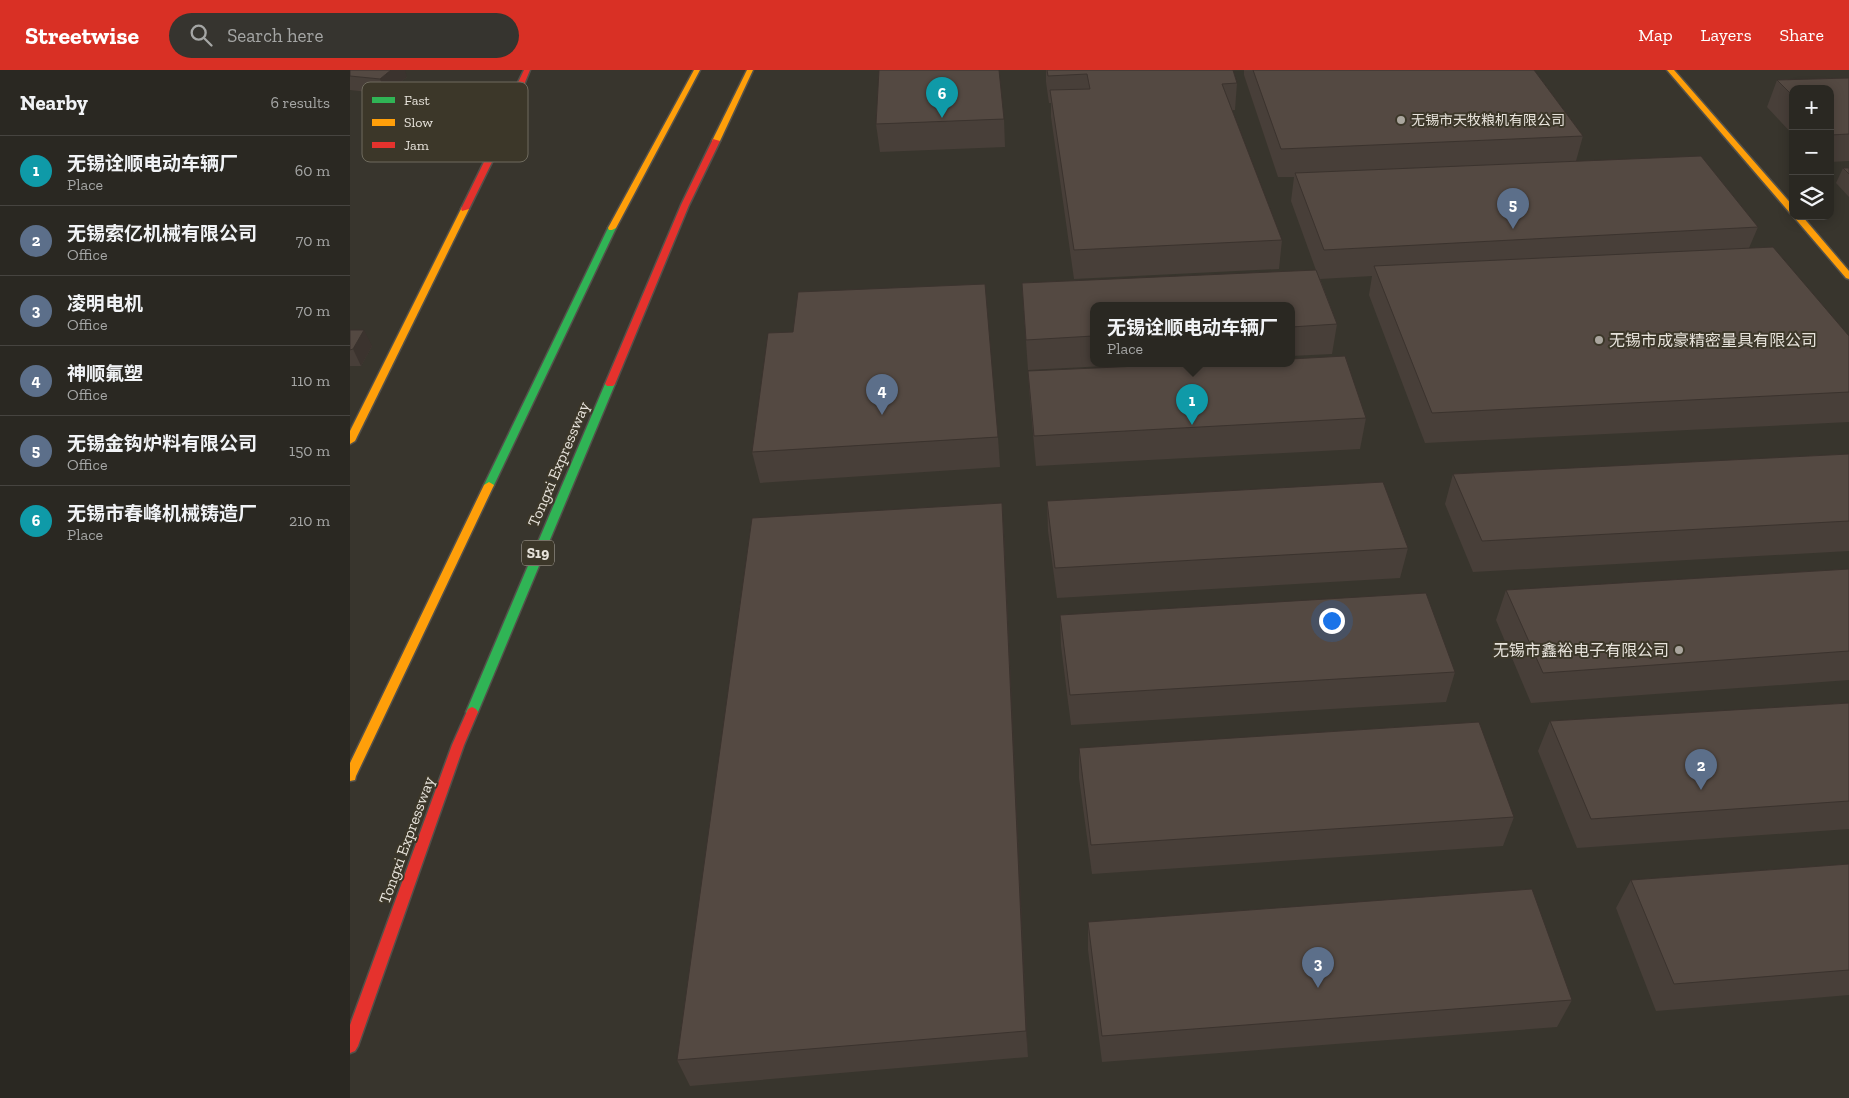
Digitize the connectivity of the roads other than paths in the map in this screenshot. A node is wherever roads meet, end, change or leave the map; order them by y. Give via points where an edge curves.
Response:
1 (527, 70) edge
2 (697, 70) edge
3 (750, 70) edge
4 (1670, 70) edge
5 (522, 82) edge
6 (488, 162) edge
7 (1789, 206) edge
8 (1800, 220) edge
9 (1849, 276) edge
10 (350, 441) edge
11 (350, 776) edge
12 (350, 1046) edge

1 - 5 main road
2 - 11 main road via 623,205
3 - 12 main road, Tongxi Expressway / S19 via 685,205 458,745
4 - 7 main road
6 - 10 main road
8 - 9 main road

